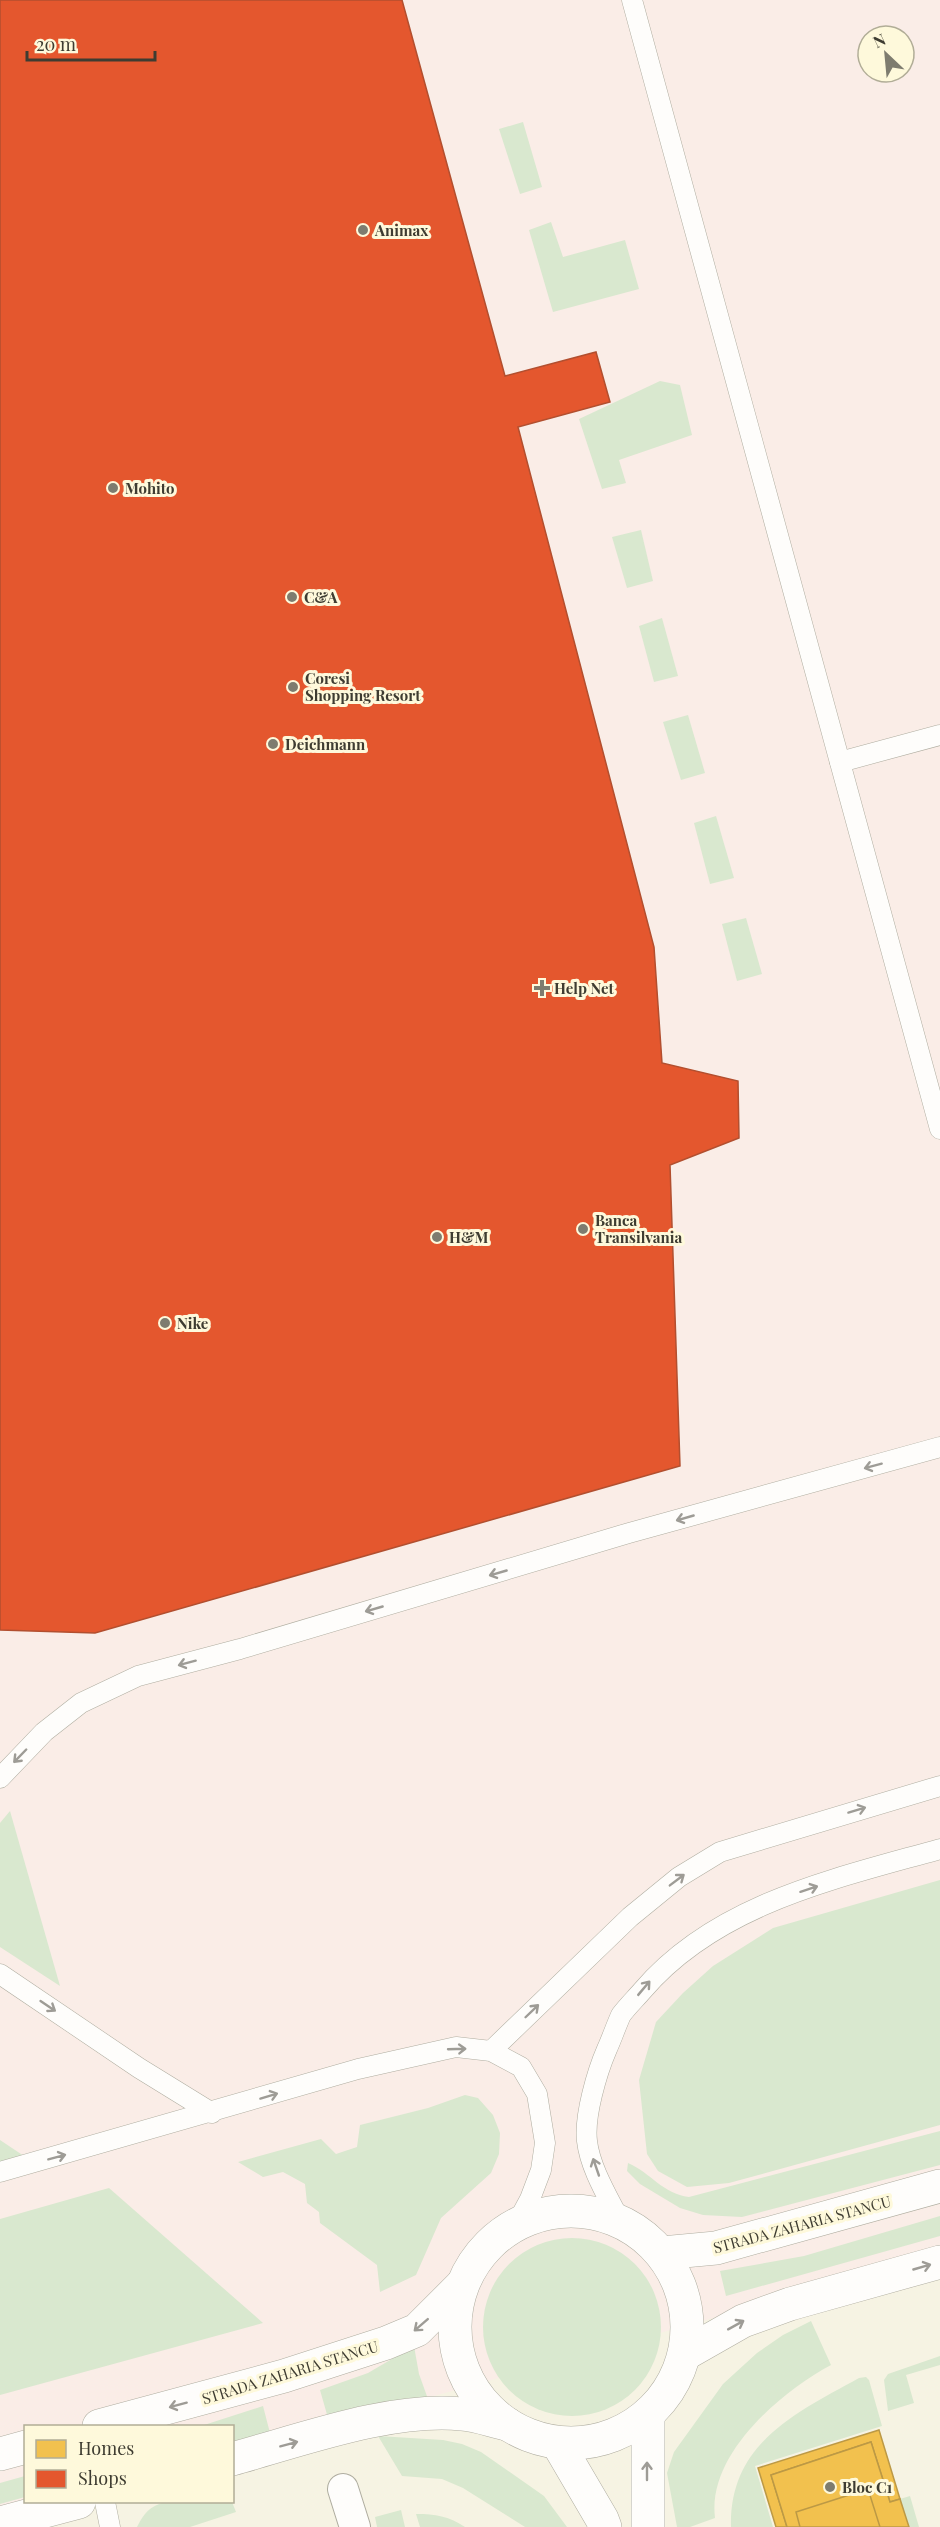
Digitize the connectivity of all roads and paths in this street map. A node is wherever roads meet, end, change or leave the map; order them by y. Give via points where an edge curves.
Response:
1 (632, 0) edge
2 (940, 735) edge
3 (840, 762) junction
4 (940, 1129) edge
5 (940, 1447) edge
6 (0, 1778) edge
7 (940, 1786) edge
8 (940, 1849) edge
9 (0, 1974) edge
10 (490, 2051) junction
11 (212, 2113) junction
12 (0, 2172) edge
13 (940, 2187) edge
14 (620, 2221) junction
15 (516, 2224) junction
16 (662, 2253) junction
17 (940, 2262) edge
18 (463, 2284) junction
19 (685, 2354) junction
20 (648, 2416) junction
21 (106, 2425) edge
22 (509, 2425) junction
23 (558, 2444) junction
24 (24, 2448) edge
25 (0, 2454) edge
26 (234, 2458) edge
27 (343, 2489) dead end
28 (75, 2503) edge
29 (105, 2503) edge
30 (0, 2523) edge
31 (110, 2527) edge
32 (355, 2527) edge
33 (605, 2527) edge
34 (648, 2527) edge

1 - 3 lane
2 - 3 lane
3 - 4 lane
5 -> 6 lane via 138,1676 81,1702 44,1732
10 -> 7 lane via 630,1917 679,1877 720,1852
14 -> 8 lane via 587,2141 599,2067 622,2014 691,1944 730,1919 772,1900
9 -> 11 lane
11 -> 10 lane via 358,2069 456,2048
10 - 15 lane via 521,2067 532,2085 545,2143 541,2170
12 -> 11 lane
13 - 16 main road, STRADA ZAHARIA STANCU via 716,2248
14 - 15 main road, STRADA ZAHARIA STANCU via 592,2211 568,2211
14 - 16 main road, STRADA ZAHARIA STANCU
15 - 18 main road, STRADA ZAHARIA STANCU via 476,2260
16 - 19 main road, STRADA ZAHARIA STANCU via 685,2300
19 -> 17 main road via 744,2320
18 -> 21 main road, STRADA ZAHARIA STANCU via 417,2330 386,2343
18 - 22 main road, STRADA ZAHARIA STANCU via 454,2309 454,2335 461,2362 472,2389
19 - 20 main road, STRADA ZAHARIA STANCU via 675,2380
20 - 23 main road, STRADA ZAHARIA STANCU via 616,2434 591,2442
34 -> 20 main road
22 - 23 main road, STRADA ZAHARIA STANCU
26 -> 22 main road, STRADA ZAHARIA STANCU via 414,2415 463,2414
23 - 33 main road
24 - 25 main road
27 - 32 street
28 - 30 main road
29 - 31 lane

